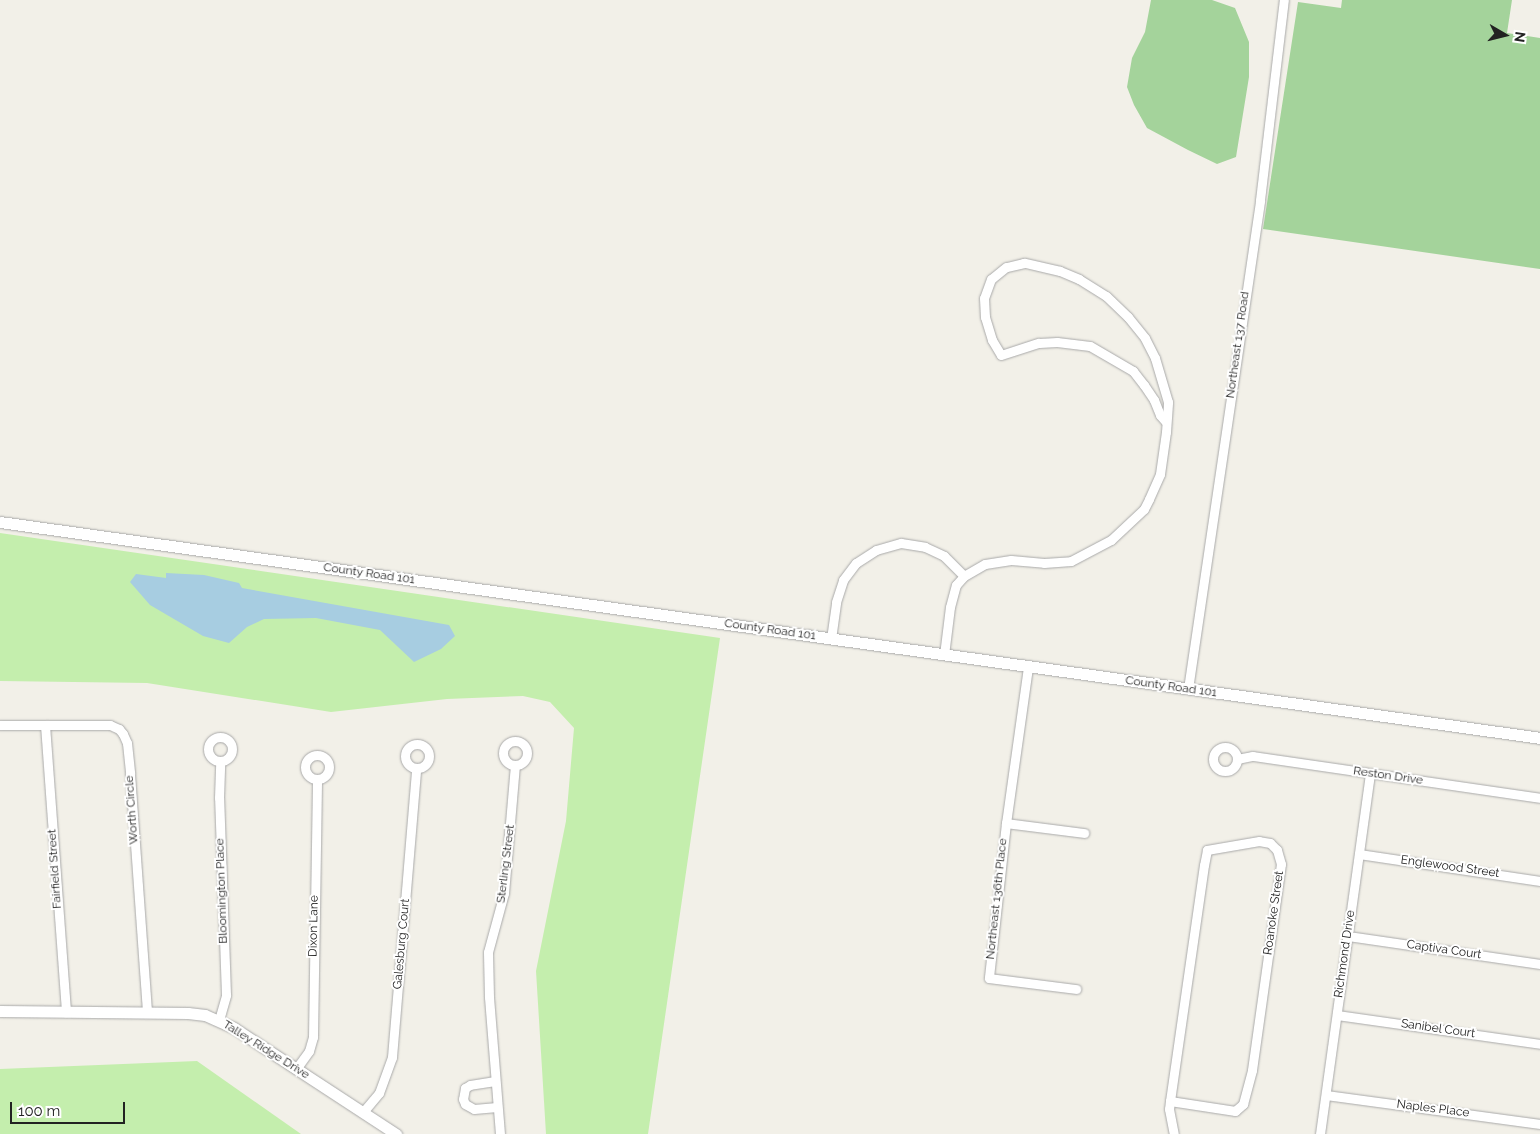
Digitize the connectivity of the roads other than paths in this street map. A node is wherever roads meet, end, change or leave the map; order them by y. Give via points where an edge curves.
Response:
1 (1284, 0) edge
2 (1166, 422) junction
3 (0, 522) edge
4 (964, 576) junction
5 (831, 639) junction
6 (944, 654) junction
7 (1028, 667) junction
8 (1188, 689) junction
9 (0, 725) edge
10 (45, 725) junction
11 (1540, 738) edge
12 (1237, 759) dead end
13 (220, 762) dead end
14 (515, 765) dead end
15 (416, 769) dead end
16 (1370, 774) junction
17 (316, 779) dead end
18 (1540, 798) edge
19 (1006, 823) junction
20 (1084, 833) dead end
21 (1359, 854) junction
22 (1540, 880) edge
23 (1348, 936) junction
24 (1540, 964) edge
25 (1076, 989) dead end
26 (0, 1011) edge
27 (66, 1012) junction
28 (147, 1012) junction
29 (1337, 1014) junction
30 (219, 1020) junction
31 (1540, 1044) edge
32 (296, 1068) junction
33 (495, 1081) junction
34 (1326, 1095) junction
35 (1170, 1101) junction
36 (497, 1107) junction
37 (363, 1112) junction
38 (1540, 1124) edge
39 (1540, 1129) edge
40 (396, 1134) edge
41 (500, 1134) edge
42 (1174, 1134) edge
43 (1320, 1134) edge
44 (1539, 1134) edge

1 - 8 street, Northeast 137 Road via 1260,200
2 - 2 street via 1133,371 1090,346 1039,343 1001,355 985,318 984,298 991,279 1006,267 1024,263 1060,271 1106,296 1145,338 1155,358 1168,402
2 - 4 street via 1160,474 1149,499 1144,509 1111,540 1070,561 1012,560 985,564
3 - 5 street, County Road 101
4 - 5 street via 944,556 925,547 901,543 876,550 856,564 843,580
4 - 6 street via 956,585 950,607
5 - 6 street, County Road 101
6 - 7 street, County Road 101
7 - 8 street, County Road 101
7 - 19 street, Northeast 136th Place
8 - 11 street, County Road 101
9 - 10 street, Worth Circle
10 - 27 street, Fairfield Street
10 - 28 street, Worth Circle via 110,725 119,729 127,743
12 - 16 street, Reston Drive via 1253,756
13 - 30 street, Bloomington Place via 218,790 226,995
14 - 33 street, Sterling Street via 504,893 488,952
15 - 37 street, Galesburg Court via 392,1056 379,1093
16 - 18 street, Reston Drive
16 - 21 street, Richmond Drive
17 - 32 street, Dixon Lane via 313,1037 309,1051
19 - 20 street, Northeast 136th Place
19 - 25 street, Northeast 136th Place via 989,978
21 - 22 street, Englewood Street
21 - 23 street, Richmond Drive
23 - 24 street, Captiva Court
23 - 29 street, Richmond Drive
26 - 27 street, Talley Ridge Drive
27 - 28 street, Talley Ridge Drive
28 - 30 street, Talley Ridge Drive via 188,1013
29 - 31 street, Sanibel Court
29 - 34 street, Richmond Drive
30 - 32 street, Talley Ridge Drive
32 - 37 street, Talley Ridge Drive
33 - 36 street, Sterling Street
33 - 36 street via 470,1085 463,1093 463,1099 474,1109
34 - 38 street, Naples Place
34 - 43 street, Richmond Drive
35 - 35 street, Roanoke Street via 1235,1111 1243,1104 1252,1070 1281,864 1277,850 1270,843 1259,841 1208,850
35 - 42 street, Roanoke Street via 1169,1119
36 - 41 street, Sterling Street
37 - 40 street, Talley Ridge Drive
39 - 44 street

